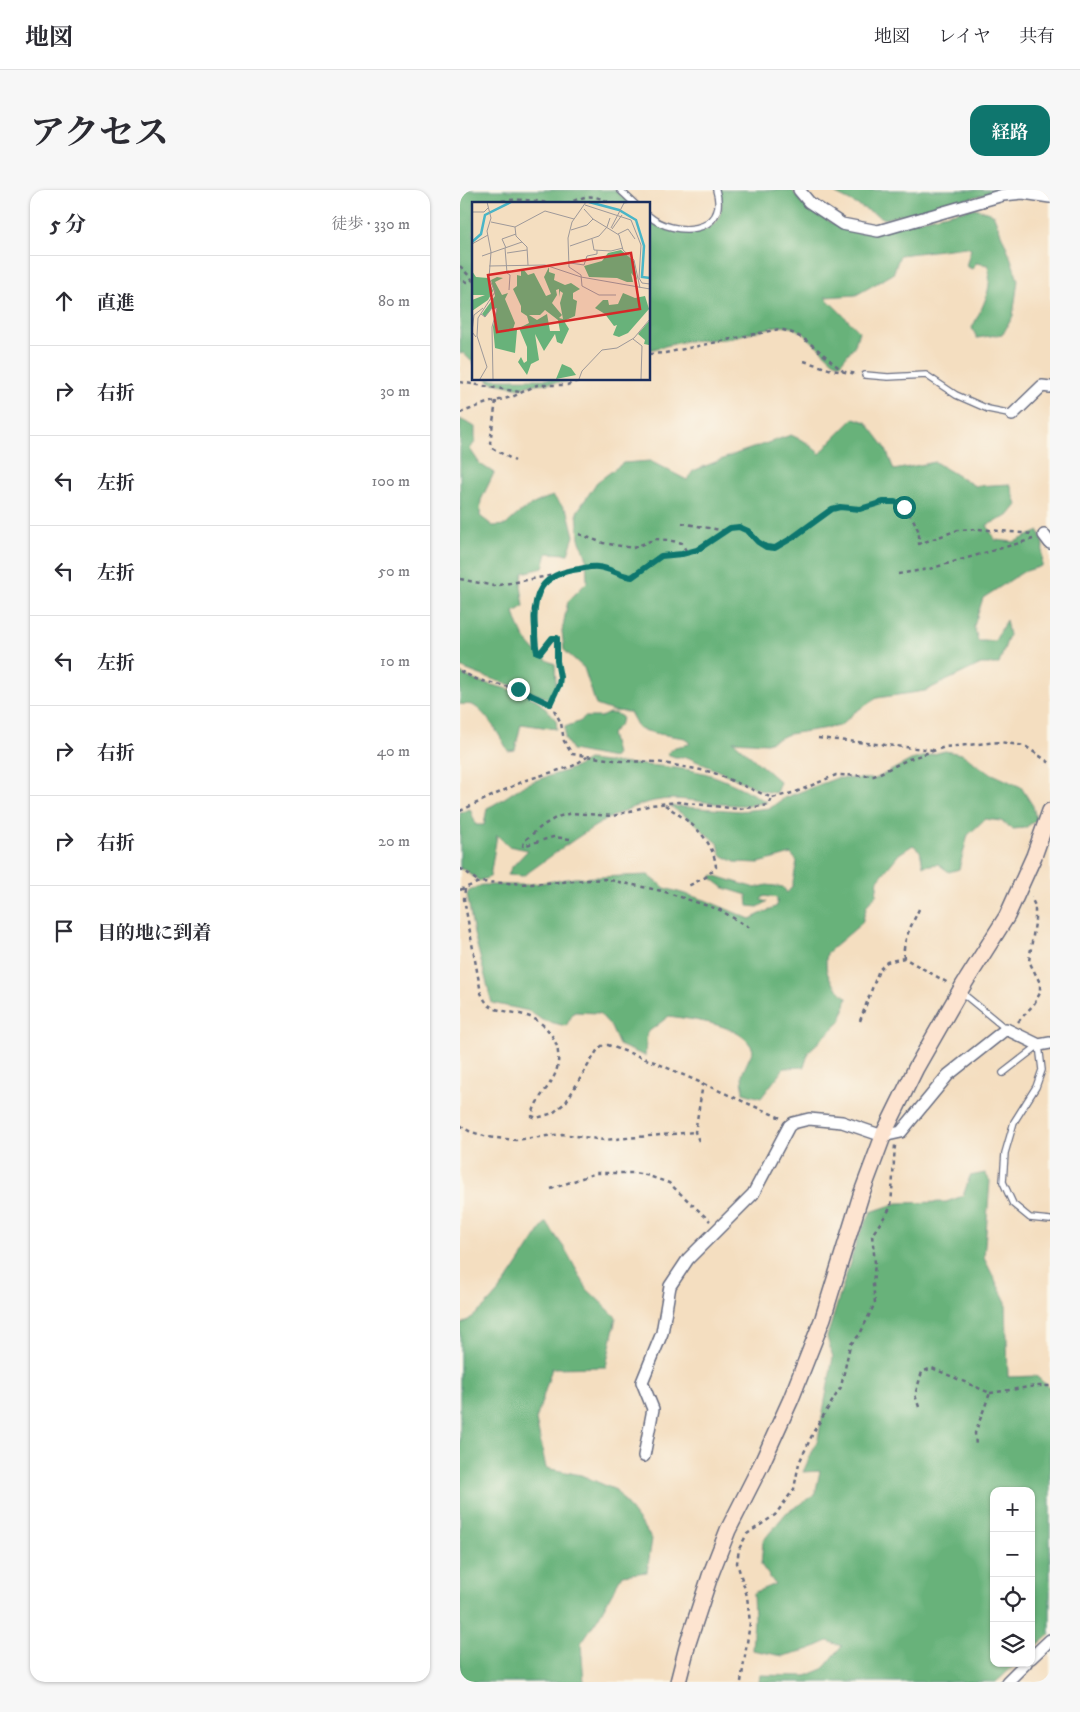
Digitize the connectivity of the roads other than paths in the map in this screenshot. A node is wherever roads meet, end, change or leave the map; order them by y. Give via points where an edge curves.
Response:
1 (620, 190) edge
2 (716, 190) edge
3 (799, 190) edge
4 (1023, 191) edge
5 (1050, 197) edge
6 (633, 202) edge
7 (650, 217) edge
8 (865, 375) road end
9 (1050, 387) edge
10 (1013, 415) joint
11 (1050, 811) edge
12 (960, 991) junction
13 (1007, 1030) junction
14 (1044, 1044) edge
15 (1004, 1073) dead end
16 (889, 1135) junction
17 (1050, 1220) edge
18 (644, 1456) dead end
19 (1050, 1640) edge
20 (1035, 1654) edge
21 (1022, 1667) edge
22 (678, 1682) edge
23 (1007, 1682) edge

1 - 6 lane
2 - 7 lane via 719,200 717,213 709,224 692,229 670,228
3 - 4 street via 809,202 842,224 878,231
4 - 5 street
8 - 10 lane via 926,375 964,399 988,410
9 - 10 street via 1042,386
11 - 12 street via 1007,916
12 - 13 lane
12 - 16 street via 916,1068
13 - 14 street
13 - 16 street via 948,1075 902,1132
14 - 15 lane
14 - 17 lane via 1042,1070 1036,1087 1014,1122 1005,1153 1004,1182 1013,1204 1030,1218
16 - 18 street via 842,1122 810,1119 790,1125 753,1194 688,1259 670,1286 662,1332 642,1382 653,1409
16 - 22 street via 861,1195 823,1318 791,1398 728,1530
19 - 20 street
21 - 23 street

